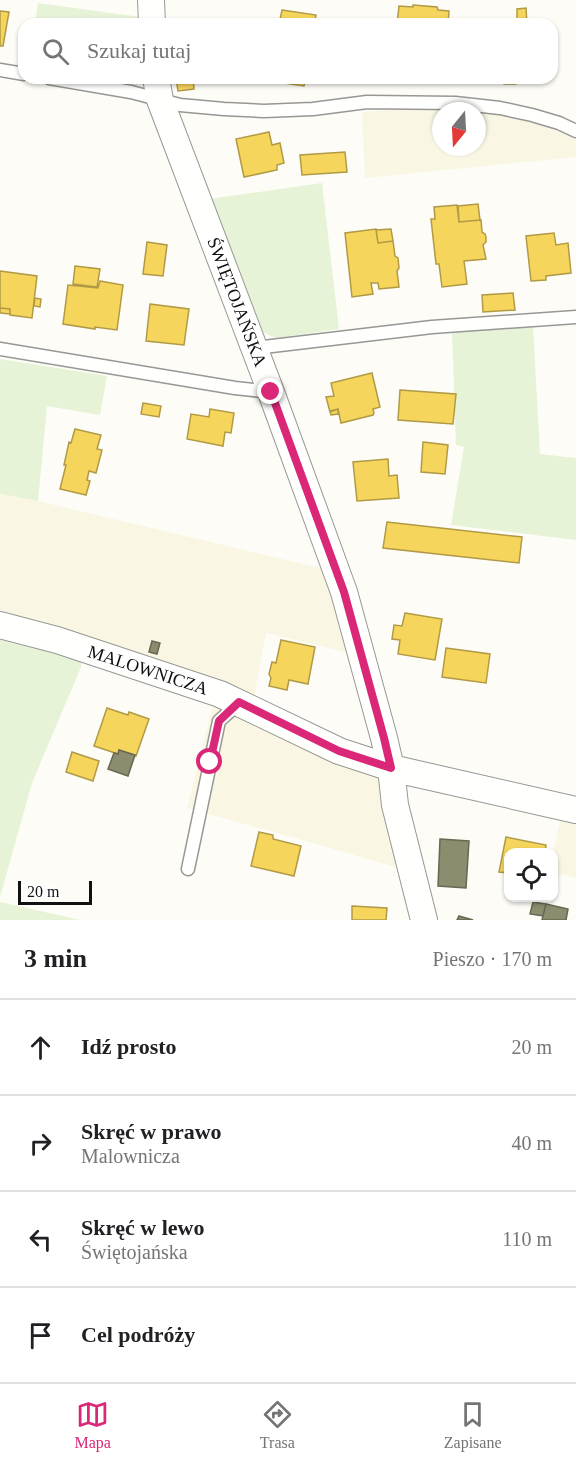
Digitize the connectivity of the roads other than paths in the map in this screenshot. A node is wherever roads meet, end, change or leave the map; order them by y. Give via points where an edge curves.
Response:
1 (151, 0) edge
2 (152, 18) edge
3 (0, 70) edge
4 (18, 73) edge
5 (84, 84) edge
6 (158, 89) edge
7 (576, 131) edge
8 (576, 316) edge
9 (255, 348) junction
10 (0, 349) edge
11 (271, 392) junction
12 (0, 625) edge
13 (239, 702) junction
14 (391, 768) junction
15 (576, 810) edge
16 (188, 869) dead end
17 (424, 920) edge

1 - 2 street
3 - 4 lane
5 - 6 lane via 131,92
6 - 7 lane via 180,105 264,111 367,102 500,108
6 - 9 street, ŚWIĘTOJAŃSKA
8 - 9 lane via 432,327
9 - 11 street, ŚWIĘTOJAŃSKA
10 - 11 lane
11 - 14 street, ŚWIĘTOJAŃSKA via 344,592
12 - 13 street, MALOWNICZA via 68,643
13 - 14 street, MALOWNICZA via 339,751
13 - 16 lane via 219,721
14 - 15 street, MALOWNICZA
14 - 17 street via 395,805

